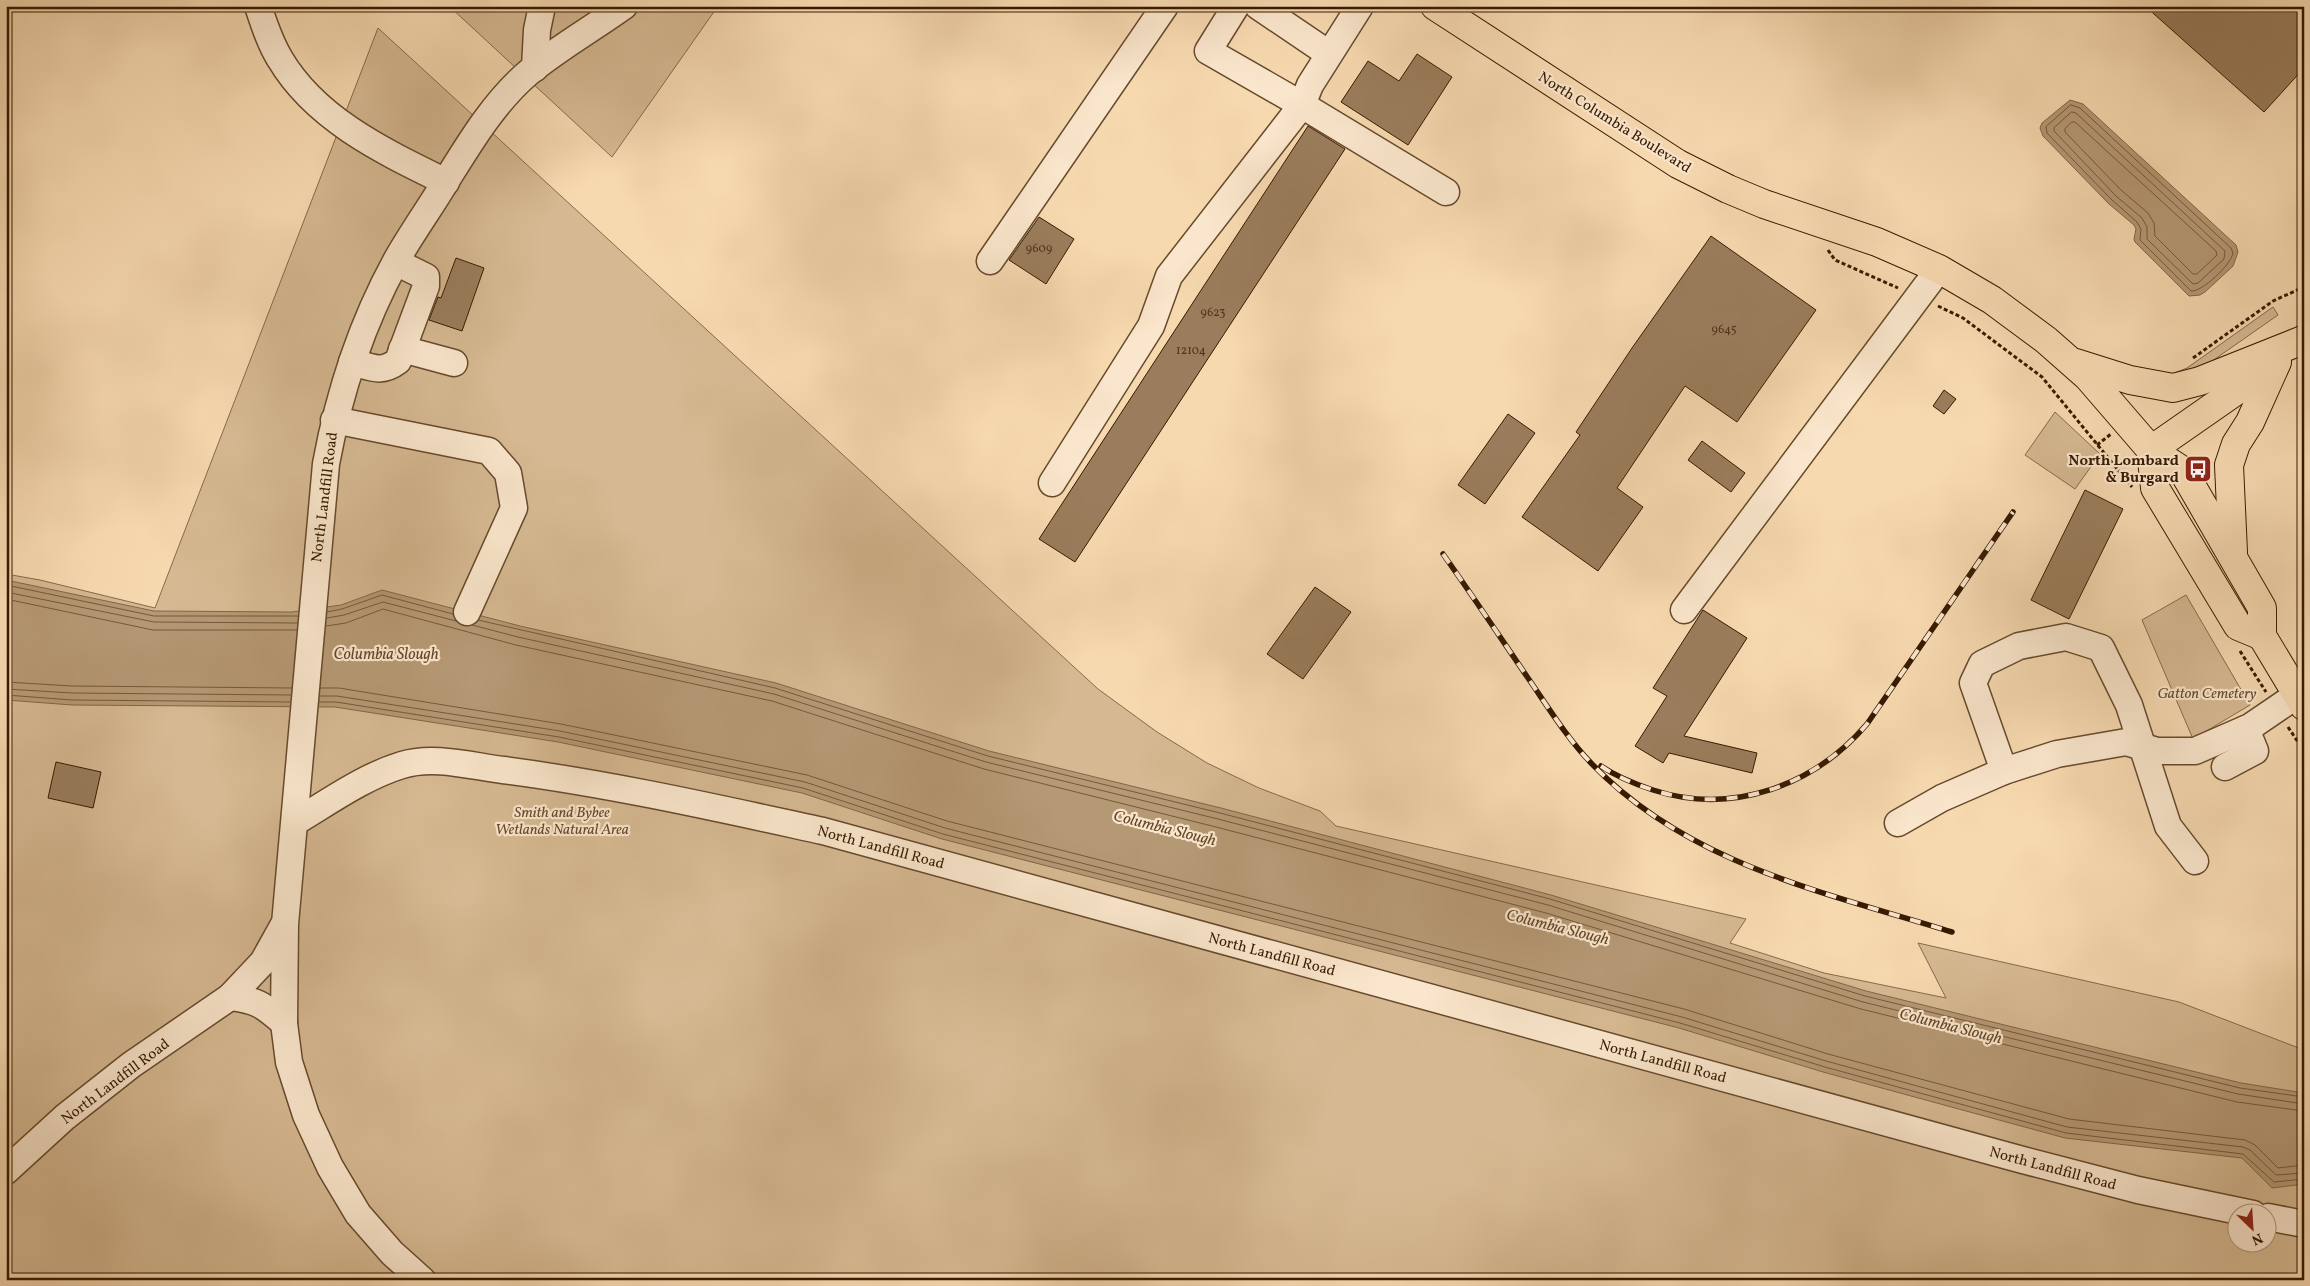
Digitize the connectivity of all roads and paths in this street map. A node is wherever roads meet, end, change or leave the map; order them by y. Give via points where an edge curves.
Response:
1 (258, 6) edge
2 (542, 6) edge
3 (624, 6) edge
4 (1165, 6) edge
5 (1258, 6) edge
6 (1434, 6) edge
7 (1348, 10) edge
8 (1229, 16) edge
9 (1329, 54) junction
10 (535, 68) junction
11 (1306, 95) junction
12 (446, 182) junction
13 (1446, 192) dead end
14 (1825, 246) dead end
15 (990, 261) dead end
16 (396, 262) junction
17 (1939, 269) junction
18 (2304, 287) edge
19 (1919, 298) junction
20 (2303, 340) edge
21 (402, 348) junction
22 (2188, 361) dead end
23 (352, 362) junction
24 (2073, 362) junction
25 (2277, 362) junction
26 (454, 363) dead end
27 (334, 420) junction
28 (2097, 444) dead end
29 (2150, 450) junction
30 (1052, 483) dead end
31 (2233, 558) junction
32 (1684, 610) dead end
33 (467, 612) dead end
34 (2262, 636) junction
35 (2300, 701) edge
36 (2246, 729) junction
37 (2141, 746) junction
38 (2225, 767) dead end
39 (2004, 771) junction
40 (295, 814) junction
41 (1898, 823) dead end
42 (2195, 861) dead end
43 (285, 924) junction
44 (230, 997) junction
45 (284, 1023) junction
46 (6, 1171) edge
47 (2228, 1209) edge
48 (2278, 1219) edge
49 (2304, 1224) edge
50 (422, 1280) edge

1 - 12 street via 279,58 295,81 324,109 368,142
2 - 10 street
3 - 10 street, North Landfill Road
4 - 15 street
5 - 9 street
6 - 17 main road, North Columbia Boulevard via 1655,150 1699,175 1764,204 1877,242
7 - 9 street
8 - 11 street via 1208,51
9 - 11 street
10 - 12 street, North Landfill Road via 499,104
11 - 13 street
11 - 30 street via 1170,276 1150,326
12 - 16 street, North Landfill Road
14 - 19 path via 1835,260
16 - 21 street via 426,278 426,286
16 - 23 street, North Landfill Road via 364,328
17 - 19 street
17 - 24 main road, North Columbia Boulevard via 2018,318
18 - 22 path via 2273,301
19 - 28 path via 1963,318 2042,377
19 - 32 street
20 - 24 main road via 2200,381 2173,388 2130,380
20 - 25 main road
21 - 23 street via 398,361 389,368 379,370
21 - 26 street
23 - 27 street, North Landfill Road
24 - 29 main road, North Columbia Boulevard
25 - 29 main road
25 - 31 main road via 2229,464
27 - 33 street via 489,450 508,473 514,508
27 - 40 street, North Landfill Road via 319,521
29 - 31 main road, North Columbia Boulevard via 2183,471
29 - 34 main road via 2155,488 2238,626
31 - 34 main road, North Columbia Boulevard via 2262,608
34 - 35 main road
35 - 36 street
36 - 37 street via 2195,751 2157,751
36 - 38 street via 2255,751
37 - 39 street via 2126,742 2056,754
37 - 39 street via 2129,705 2101,648 2066,637 2019,646 1982,664 1974,683
37 - 42 street via 2168,826
39 - 41 street via 1942,798
40 - 43 street, North Landfill Road
40 - 47 street, North Landfill Road via 402,765 426,762 628,789 823,831 2019,1159 2138,1190
43 - 44 street, North Landfill Road via 263,962
43 - 45 street, North Landfill Road
44 - 45 street via 264,1005
44 - 46 street, North Landfill Road via 117,1076 65,1117
45 - 50 street, North Landfill Road via 290,1062 306,1115 330,1167 358,1214 392,1253
48 - 49 street

